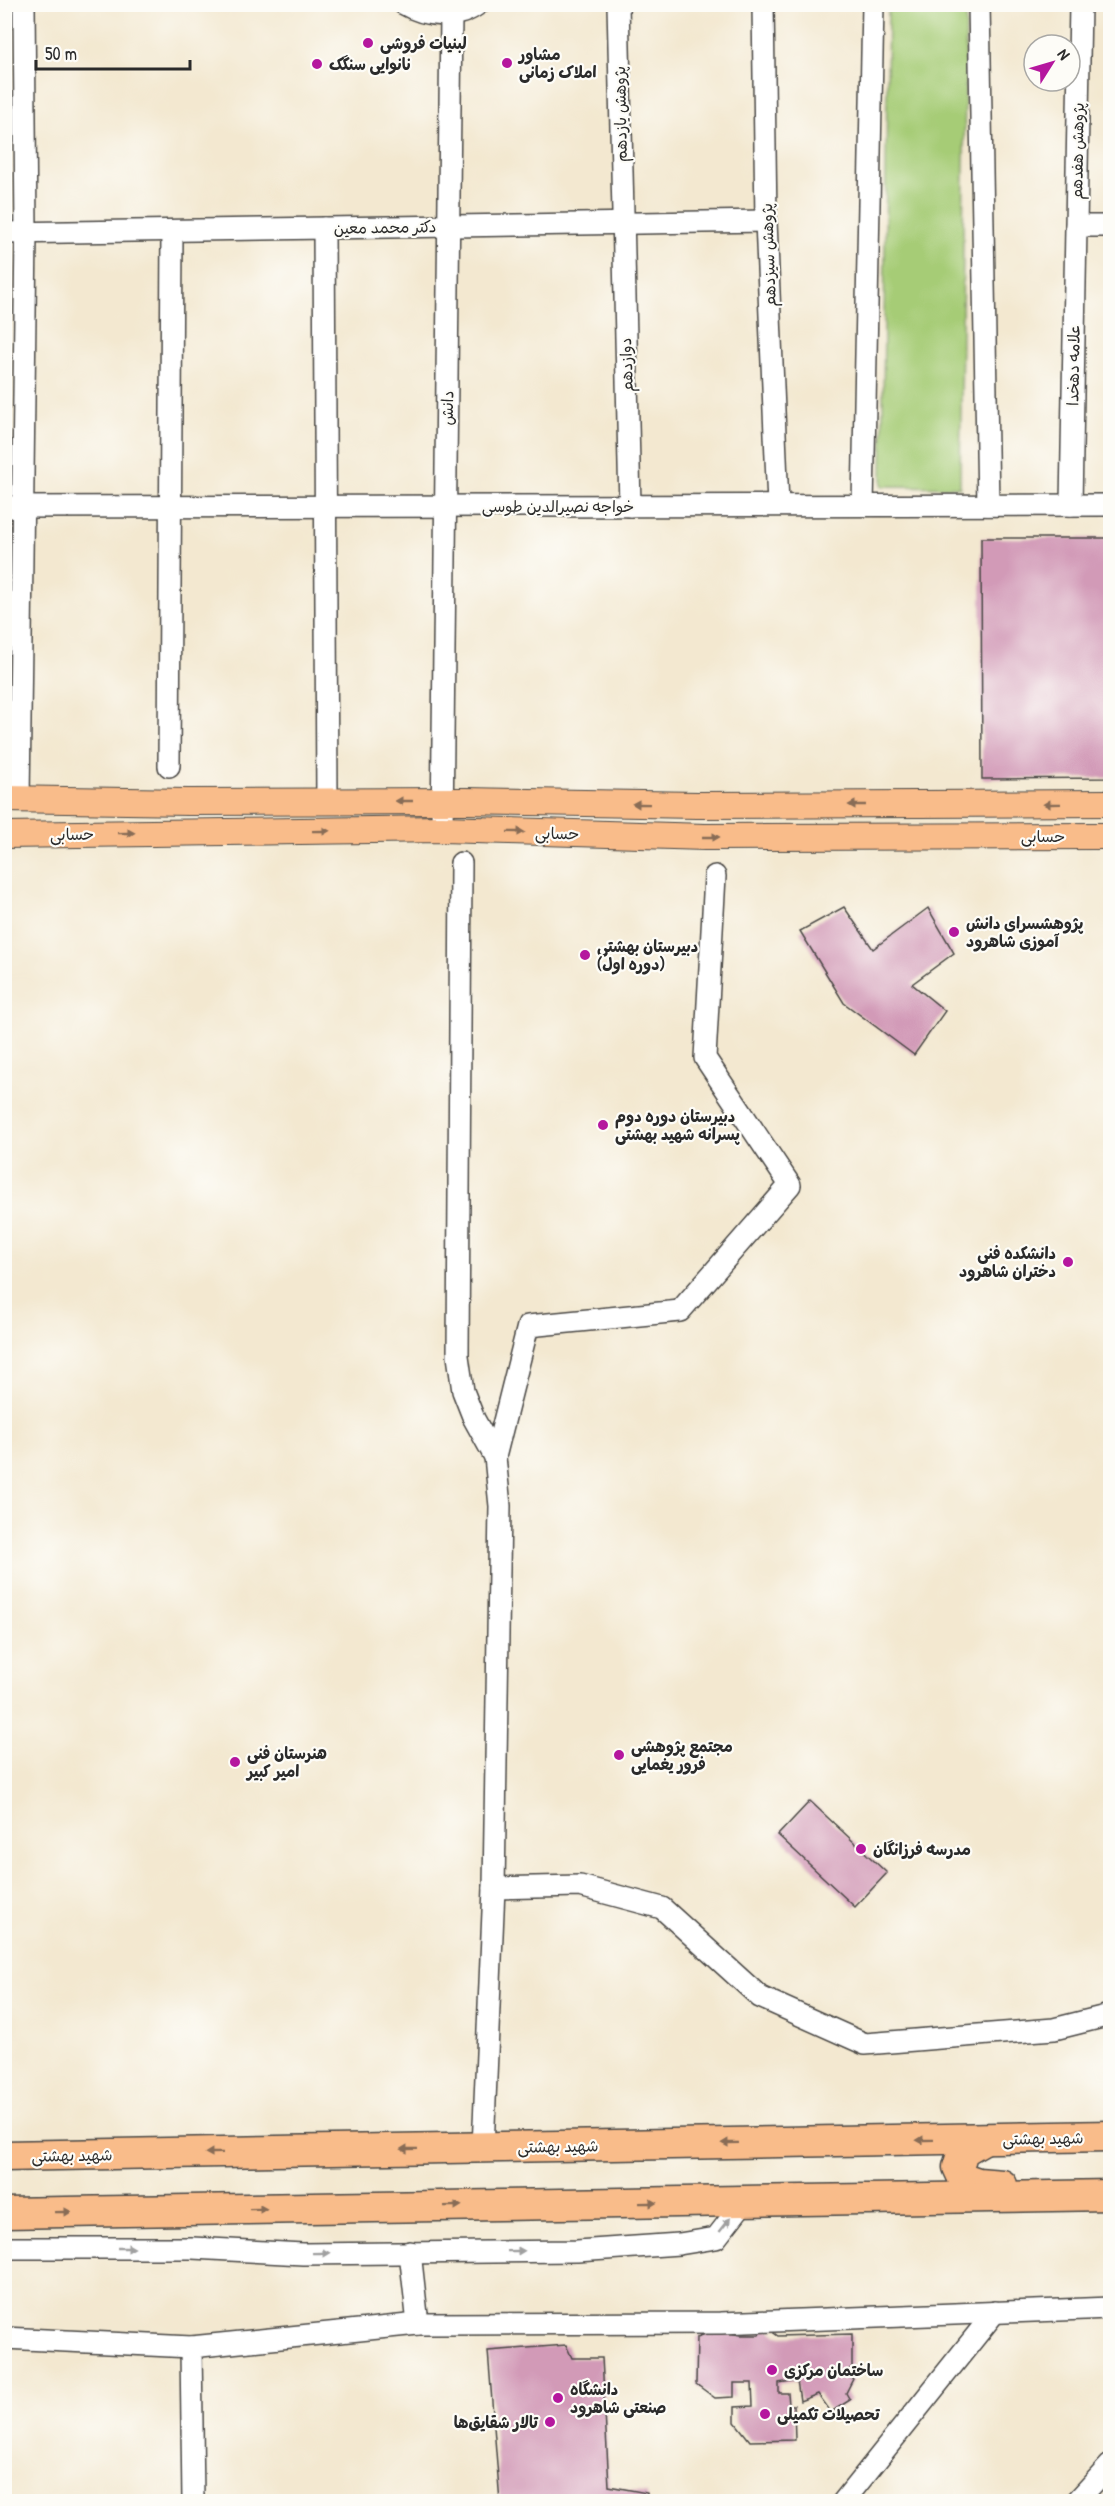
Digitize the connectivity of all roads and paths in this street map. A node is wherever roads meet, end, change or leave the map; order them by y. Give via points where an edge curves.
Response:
1 (24, 4) edge
2 (404, 4) edge
3 (478, 4) edge
4 (618, 4) edge
5 (763, 4) edge
6 (873, 4) edge
7 (979, 4) edge
8 (1080, 4) edge
9 (451, 15) junction
10 (766, 221) junction
11 (623, 224) junction
12 (449, 226) junction
13 (1076, 226) junction
14 (1110, 226) edge
15 (324, 228) junction
16 (172, 231) junction
17 (4, 233) edge
18 (26, 233) junction
19 (778, 505) junction
20 (863, 505) junction
21 (988, 505) junction
22 (1071, 505) junction
23 (1110, 505) edge
24 (326, 506) junction
25 (446, 506) junction
26 (630, 506) junction
27 (14, 507) edge
28 (172, 507) junction
29 (170, 766) dead end
30 (12, 800) edge
31 (327, 801) junction
32 (442, 801) junction
33 (1110, 803) edge
34 (442, 829) junction
35 (4, 835) edge
36 (1110, 836) edge
37 (461, 863) dead end
38 (715, 876) dead end
39 (495, 1457) junction
40 (494, 1888) junction
41 (1110, 2015) edge
42 (1110, 2136) edge
43 (984, 2139) junction
44 (483, 2148) junction
45 (4, 2156) edge
46 (1100, 2195) edge
47 (744, 2202) junction
48 (4, 2213) edge
49 (4, 2248) edge
50 (410, 2252) junction
51 (1110, 2308) edge
52 (995, 2312) junction
53 (418, 2324) junction
54 (4, 2338) edge
55 (191, 2347) junction
56 (1110, 2465) edge
57 (193, 2502) edge
58 (843, 2502) edge
59 (1076, 2502) edge

1 - 18 street
2 - 9 street via 428,14
3 - 9 street
4 - 11 street, پژوهش یازدهم
5 - 10 street, پژوهش سیزدهم
6 - 20 street
7 - 21 street
8 - 13 street, پژوهش هفدهم
9 - 12 street, دانش
10 - 11 street, دکتر محمد معین
10 - 19 street, پژوهش سیزدهم
11 - 12 street, دکتر محمد معین
11 - 26 street, دوازدهم
12 - 15 street, دکتر محمد معین
12 - 25 street, دانش
13 - 14 street
13 - 22 street, علامه دهخدا
15 - 16 street, دکتر محمد معین
15 - 24 street
16 - 18 street, دکتر محمد معین
16 - 28 street
17 - 18 street, دکتر محمد معین
18 - 27 street
19 - 20 street, خواجه نصیرالدین طوسی
19 - 26 street, خواجه نصیرالدین طوسی
20 - 21 street, خواجه نصیرالدین طوسی
21 - 22 street, خواجه نصیرالدین طوسی
22 - 23 street, خواجه نصیرالدین طوسی
24 - 25 street, خواجه نصیرالدین طوسی
24 - 28 street, خواجه نصیرالدین طوسی
24 - 31 street
25 - 26 street, خواجه نصیرالدین طوسی
25 - 32 street, دانش
27 - 28 street, خواجه نصیرالدین طوسی
27 - 30 street
28 - 29 street
30 - 31 main road, حسابی
32 -> 31 main road, حسابی
33 -> 32 main road, حسابی via 697,805
32 - 34 street, دانش
35 -> 34 main road, حسابی
34 -> 36 main road, حسابی via 705,837
37 - 39 street via 458,1356 463,1391
38 - 39 street via 705,1058 790,1185 680,1311 528,1326
39 - 40 street via 500,1506
40 - 41 street via 580,1886 662,1908 760,1997 865,2044 1054,2029
40 - 44 street
42 - 43 highway, شهید بهشتی
43 -> 44 highway, شهید بهشتی
43 - 46 highway via 963,2151 958,2167 963,2178 978,2183
44 -> 45 highway, شهید بهشتی
46 - 47 highway
48 -> 47 highway
50 -> 47 street via 577,2251 679,2244 716,2238
49 -> 50 street via 192,2248 303,2254
50 - 53 street
51 - 52 street
52 - 53 street via 721,2323
52 - 58 street
53 - 55 street
54 - 55 street
55 - 57 street
56 - 59 street

